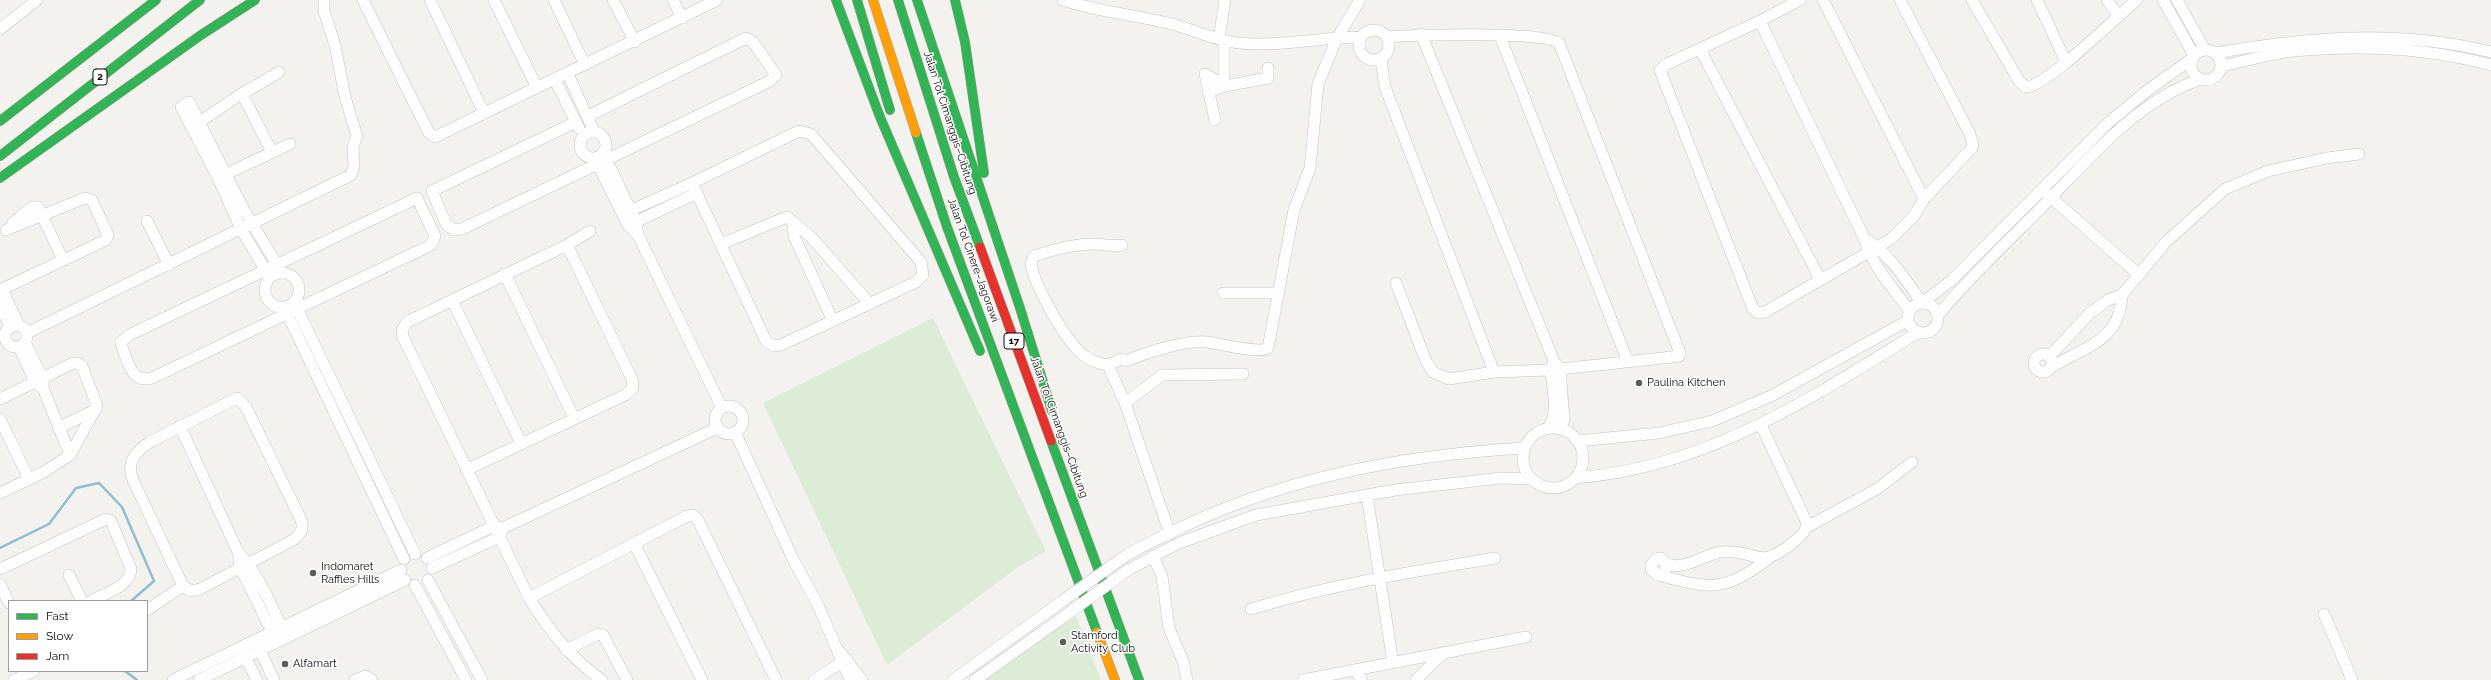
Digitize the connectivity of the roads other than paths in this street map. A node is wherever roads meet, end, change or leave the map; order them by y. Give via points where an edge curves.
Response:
1 (37, 0) edge
2 (156, 0) edge
3 (200, 0) edge
4 (255, 0) edge
5 (324, 0) edge
6 (363, 0) edge
7 (430, 0) edge
8 (494, 0) edge
9 (554, 0) edge
10 (613, 0) edge
11 (673, 0) edge
12 (717, 0) edge
13 (836, 0) edge
14 (857, 0) edge
15 (874, 0) edge
16 (898, 0) edge
17 (917, 0) edge
18 (955, 0) edge
19 (1063, 0) edge
20 (1225, 0) edge
21 (1360, 0) edge
22 (1800, 0) edge
23 (1823, 0) edge
24 (1900, 0) edge
25 (1972, 0) edge
26 (2036, 0) edge
27 (2107, 0) edge
28 (2137, 0) edge
29 (2163, 0) edge
30 (2177, 0) edge
31 (2118, 15) junction
32 (120, 16) dead end
33 (682, 18) junction
34 (1760, 22) junction
35 (0, 29) edge
36 (1421, 34) junction
37 (1500, 36) junction
38 (1361, 37) junction
39 (1387, 37) junction
40 (1337, 38) junction
41 (104, 39) junction
42 (1221, 40) junction
43 (635, 42) junction
44 (1700, 49) junction
45 (2210, 51) junction
46 (2491, 52) edge
47 (2194, 57) junction
48 (1381, 59) junction
49 (2066, 62) junction
50 (585, 65) junction
51 (2491, 65) edge
52 (2221, 66) junction
53 (1268, 68) dead end
54 (278, 70) dead end
55 (568, 74) junction
56 (2201, 79) junction
57 (555, 80) junction
58 (1224, 85) junction
59 (537, 88) junction
60 (1208, 92) junction
61 (242, 94) junction
62 (484, 113) junction
63 (588, 116) junction
64 (1215, 120) dead end
65 (0, 121) edge
66 (576, 122) junction
67 (594, 132) junction
68 (583, 136) junction
69 (290, 144) dead end
70 (272, 152) junction
71 (2359, 154) dead end
72 (0, 156) edge
73 (600, 159) junction
74 (222, 176) junction
75 (0, 178) edge
76 (694, 188) junction
77 (2043, 189) junction
78 (2051, 198) junction
79 (1924, 199) junction
80 (917, 205) junction
81 (626, 212) junction
82 (43, 216) junction
83 (991, 220) junction
84 (147, 221) dead end
85 (793, 222) junction
86 (632, 223) junction
87 (246, 227) junction
88 (3, 231) edge
89 (590, 231) dead end
90 (1864, 238) junction
91 (721, 244) junction
92 (567, 245) junction
93 (1122, 245) dead end
94 (1878, 247) junction
95 (1868, 252) junction
96 (63, 260) junction
97 (168, 265) junction
98 (280, 269) junction
99 (268, 274) junction
100 (506, 274) junction
101 (2138, 274) junction
102 (1820, 279) junction
103 (1396, 283) dead end
104 (1, 290) edge
105 (1223, 293) dead end
106 (1278, 293) junction
107 (2122, 295) junction
108 (452, 300) junction
109 (1922, 303) junction
110 (0, 304) edge
111 (870, 304) junction
112 (291, 308) junction
113 (1938, 315) junction
114 (1908, 316) junction
115 (833, 321) junction
116 (1919, 332) junction
117 (20, 335) junction
118 (3, 340) edge
119 (2059, 346) junction
120 (2068, 357) junction
121 (984, 359) dead end
122 (1628, 362) junction
123 (1108, 365) junction
124 (1555, 367) junction
125 (1494, 372) junction
126 (1243, 374) dead end
127 (993, 380) dead end
128 (40, 383) junction
129 (0, 399) edge
130 (1125, 403) junction
131 (722, 408) junction
132 (93, 411) junction
133 (574, 418) junction
134 (1054, 418) dead end
135 (0, 419) edge
136 (1761, 425) junction
137 (180, 426) junction
138 (58, 428) junction
139 (717, 428) junction
140 (1547, 429) junction
141 (1560, 429) junction
142 (735, 432) junction
143 (1058, 433) dead end
144 (1577, 441) junction
145 (521, 443) junction
146 (1524, 448) junction
147 (70, 455) junction
148 (1912, 462) dead end
149 (466, 470) junction
150 (1530, 478) junction
151 (1575, 478) junction
152 (29, 479) junction
153 (0, 493) edge
154 (1367, 496) junction
155 (1807, 527) junction
156 (499, 530) junction
157 (1170, 534) junction
158 (634, 543) junction
159 (1066, 548) junction
160 (415, 554) junction
161 (1153, 556) junction
162 (427, 558) junction
163 (1495, 558) dead end
164 (1769, 558) junction
165 (1096, 564) junction
166 (244, 565) junction
167 (402, 565) junction
168 (1681, 565) junction
169 (432, 568) junction
170 (0, 569) edge
171 (69, 575) dead end
172 (1379, 578) junction
173 (405, 580) junction
174 (428, 580) junction
175 (1678, 580) junction
176 (0, 584) edge
177 (415, 585) junction
178 (183, 586) junction
179 (529, 598) junction
180 (82, 600) edge
181 (92, 600) edge
182 (8, 601) edge
183 (148, 609) edge
184 (1251, 609) dead end
185 (2324, 614) dead end
186 (279, 635) junction
187 (1526, 637) dead end
188 (255, 640) junction
189 (240, 647) junction
190 (260, 650) junction
191 (566, 650) junction
192 (1442, 654) junction
193 (246, 658) junction
194 (844, 661) junction
195 (1393, 663) junction
196 (1355, 670) junction
197 (32, 672) edge
198 (14, 680) edge
199 (172, 680) edge
200 (198, 680) edge
201 (256, 680) edge
202 (274, 680) edge
203 (355, 680) edge
204 (372, 680) edge
205 (466, 680) edge
206 (482, 680) edge
207 (602, 680) edge
208 (627, 680) edge
209 (702, 680) edge
210 (776, 680) edge
211 (814, 680) edge
212 (850, 680) edge
213 (862, 680) edge
214 (952, 680) edge
215 (975, 680) edge
216 (1115, 680) edge
217 (1139, 680) edge
218 (1187, 680) edge
219 (1302, 680) edge
220 (1362, 680) edge
221 (1416, 680) edge
222 (2352, 680) edge

1 - 35 street
2 - 41 highway
3 - 72 highway, 2
4 - 75 highway via 201,35
5 - 87 street via 324,11 357,136 353,147 353,171 350,176
6 - 62 street via 431,136 439,136
7 - 62 street
8 - 59 street
9 - 50 street
10 - 43 street
11 - 33 street
12 - 33 street
13 - 80 highway via 880,117
14 - 80 highway
15 - 159 highway, Jalan Tol Cinere–Jagorawi / 17 via 947,228
16 - 165 highway, Jalan Tol Cimanggis–Cibitung / 17 via 960,192
17 - 83 highway
18 - 83 highway via 966,42
19 - 42 street via 1173,24
20 - 42 street
21 - 40 street
22 - 34 street
23 - 79 street
24 - 79 street via 1973,144 1969,154
25 - 49 street via 2022,85 2036,85
26 - 49 street
27 - 31 street
28 - 31 street
29 - 47 street
30 - 45 street
31 - 49 street
32 - 41 highway
33 - 43 street
34 - 44 street
34 - 90 street
36 - 37 street
36 - 39 street
36 - 124 street
37 - 122 street
37 - 122 street via 1555,39 1563,48 1569,62 1680,348 1680,353 1676,357
38 - 39 street via 1374,30 1379,30
38 - 40 street
38 - 48 street via 1359,48 1365,57 1370,60
39 - 48 street via 1388,52
40 - 42 street via 1270,43
40 - 106 street via 1318,84 1310,168 1294,210
41 - 65 highway
42 - 58 street
43 - 50 street
44 - 102 street
44 - 102 street via 1663,66 1660,74 1753,309 1758,314 1765,312
45 - 46 street via 2286,41 2360,38 2433,41
45 - 47 street
45 - 52 street
47 - 56 street via 2192,70
47 - 77 street via 2108,122
48 - 125 street via 1385,87
50 - 55 street
51 - 52 street via 2441,54 2360,50 2293,51
52 - 56 street via 2215,77
53 - 58 street via 1268,78
54 - 61 street
55 - 57 street
55 - 63 street
56 - 78 street via 2180,86 2142,112 2108,141
57 - 59 street
57 - 66 street
58 - 60 street
58 - 60 street via 1205,74
59 - 62 street
60 - 64 street
61 - 70 street
61 - 74 street via 197,124
63 - 67 street
63 - 73 street via 746,38 753,42 775,72 775,77 770,81
66 - 68 street
66 - 73 street via 432,191 446,224 454,230 462,229
67 - 68 street
67 - 73 street via 601,134 606,140 606,147
68 - 73 street via 580,141 583,154
69 - 70 street
70 - 74 street
71 - 101 street via 2295,164 2237,182 2214,196 2166,242
73 - 81 street
74 - 87 street
76 - 81 street
76 - 86 street
76 - 91 street
76 - 111 street via 799,131 811,134 921,262 924,275 916,282
77 - 78 street
77 - 109 street via 1952,280
78 - 101 street
78 - 113 street via 1961,288
79 - 94 street via 1914,216
80 - 121 highway
81 - 86 street
82 - 88 street via 38,207 34,206
82 - 96 street
82 - 96 street via 89,198 108,233 106,240
83 - 134 highway via 1025,318
84 - 97 street
85 - 91 street via 784,217
85 - 111 street via 811,238
85 - 115 street via 794,236
86 - 131 street
87 - 97 street
87 - 98 street
87 - 99 street
89 - 92 street
90 - 94 street
90 - 95 street
91 - 115 street via 766,341 770,344 781,345
92 - 100 street
92 - 133 street via 634,384 625,395
93 - 123 street via 1068,246 1034,256 1031,261 1032,272 1044,301 1081,353 1091,360
94 - 95 street
94 - 109 street via 1895,264
95 - 102 street
95 - 114 street
96 - 104 street
97 - 117 street
98 - 99 street
98 - 112 street via 298,284 299,291
98 - 112 street via 417,198 435,240 431,245
99 - 112 street via 265,287 267,298 274,305
99 - 112 street via 124,338 122,347 135,376 142,380 152,378
100 - 108 street
100 - 133 street
101 - 107 street
103 - 125 street via 1422,354 1433,372 1449,379
104 - 117 street
105 - 106 street
106 - 123 street via 1270,344 1266,349 1206,342 1191,343 1126,361 1122,359
107 - 119 street via 2108,300 2090,313
107 - 120 street via 2118,318 2109,334
108 - 145 street
108 - 149 street via 407,322 402,330 403,337
109 - 113 street via 1933,307
109 - 114 street
110 - 117 street
111 - 115 street
112 - 160 street
112 - 167 street
113 - 116 street via 1937,323 1932,329
114 - 116 street
114 - 144 street via 1771,396 1712,421 1659,433
116 - 136 street
117 - 118 street via 11,345
117 - 128 street
119 - 120 street
119 - 120 street via 2049,363
122 - 124 street
123 - 130 street
124 - 125 street
124 - 140 street via 1553,422
124 - 141 street via 1564,420
126 - 130 street via 1162,375
127 - 159 highway
128 - 129 street
128 - 132 street via 73,363 78,363 82,366 96,399 97,406
128 - 138 street
130 - 157 street
131 - 139 street via 715,417
131 - 142 street via 730,406 740,412 742,424
132 - 138 street
132 - 147 street
133 - 145 street
135 - 152 street
136 - 151 street via 1720,444 1672,461 1614,474
136 - 155 street
137 - 166 street
137 - 166 street via 234,398 240,400 303,527 299,537
137 - 178 street via 143,447 133,457 129,469
138 - 147 street
139 - 142 street via 725,433
139 - 156 street
140 - 141 street
140 - 146 street via 1530,438
141 - 144 street via 1570,433
142 - 194 street via 793,559
143 - 165 highway
144 - 151 street via 1583,460
145 - 149 street
146 - 150 street via 1524,465
146 - 157 street via 1454,453 1367,467 1238,503
147 - 152 street
148 - 155 street via 1877,489
149 - 156 street
150 - 151 street via 1544,487 1556,488 1566,485
150 - 154 street via 1460,482
152 - 153 street
154 - 161 street via 1289,508 1245,518
154 - 172 street
155 - 164 street via 1803,535
156 - 162 street
156 - 169 street
156 - 179 street
157 - 214 street, bridge via 1139,547 1121,559
158 - 179 street
158 - 209 street
158 - 210 street via 687,516 695,517
159 - 216 highway, 17
160 - 162 street
160 - 167 street
161 - 215 street, bridge via 1128,570
161 - 218 street via 1162,576 1169,628
162 - 169 street
163 - 172 street
164 - 168 street via 1724,552 1709,554
164 - 175 street via 1744,575 1719,585 1699,586
165 - 217 highway, Jalan Tol Cimanggis–Cibitung / 17
166 - 178 street via 195,591
166 - 186 street
167 - 173 street
167 - 186 street
168 - 175 street
168 - 175 street via 1667,564 1666,572 1658,575
169 - 174 street
170 - 181 street via 106,519 111,522 132,569 131,576 126,582
171 - 180 street
172 - 184 street
172 - 195 street
173 - 177 street
173 - 186 street
174 - 177 street
174 - 206 street
176 - 182 street
177 - 205 street
178 - 183 street
179 - 191 street
185 - 222 street
186 - 188 street
186 - 190 street
187 - 192 street
188 - 189 street
188 - 190 street
189 - 193 street
189 - 199 street
190 - 193 street
190 - 202 street
191 - 207 street
191 - 208 street via 598,634 603,635
192 - 195 street
192 - 221 street
193 - 200 street
193 - 201 street
194 - 211 street
194 - 212 street
194 - 213 street
195 - 196 street
196 - 219 street
196 - 220 street
197 - 198 street
203 - 204 street via 366,676

